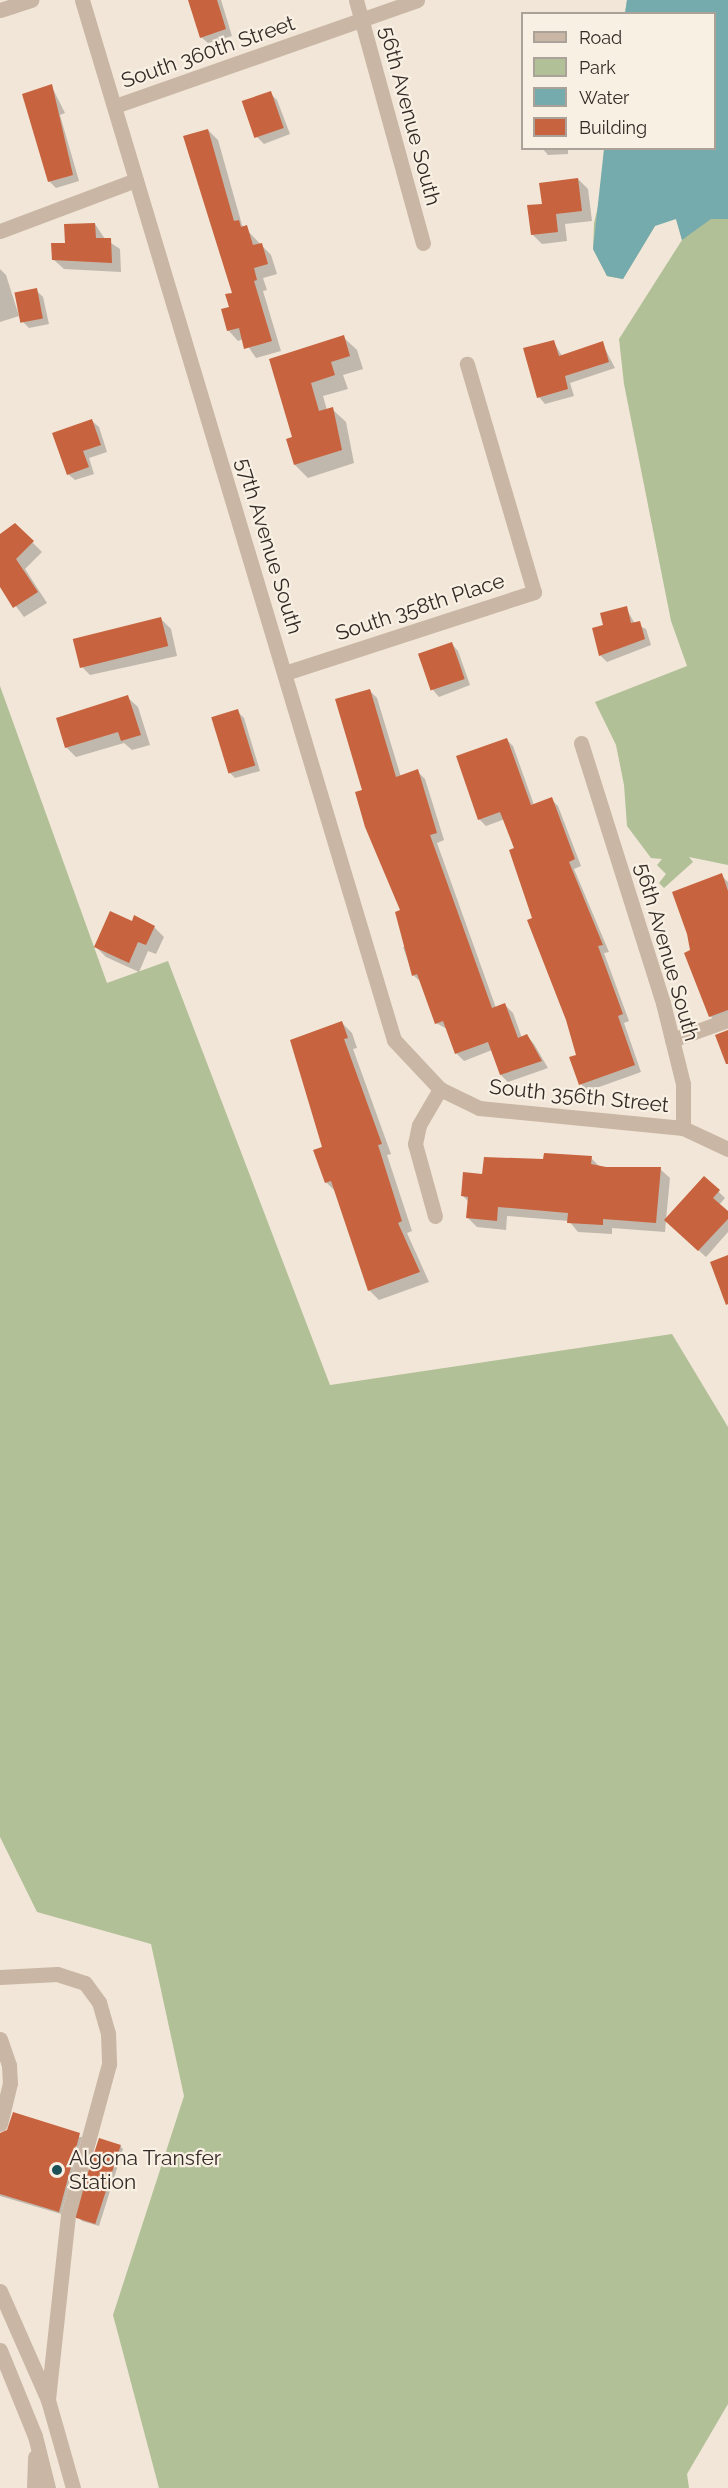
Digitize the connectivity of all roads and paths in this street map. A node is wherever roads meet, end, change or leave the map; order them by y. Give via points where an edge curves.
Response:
1 (31, 0) edge
2 (82, 0) edge
3 (356, 0) edge
4 (417, 0) edge
5 (0, 10) edge
6 (362, 20) junction
7 (115, 106) junction
8 (136, 180) junction
9 (0, 231) edge
10 (423, 243) dead end
11 (467, 364) dead end
12 (285, 673) junction
13 (581, 743) dead end
14 (728, 1020) edge
15 (672, 1040) junction
16 (440, 1089) junction
17 (682, 1128) junction
18 (728, 1149) edge
19 (435, 1216) dead end
20 (0, 1977) edge
21 (0, 2039) edge
22 (0, 2124) edge
23 (0, 2291) edge
24 (0, 2350) edge
25 (48, 2400) junction
26 (35, 2436) junction
27 (34, 2488) edge
28 (48, 2488) edge
29 (73, 2488) edge

1 - 5 street
2 - 7 street, 57th Avenue South
3 - 6 street, 56th Avenue South
4 - 6 street, South 360th Street
6 - 7 street, South 360th Street
6 - 10 street, 56th Avenue South
7 - 8 street, 57th Avenue South
8 - 9 street
8 - 12 street, 57th Avenue South
11 - 12 street, South 358th Place via 534,592
12 - 16 street, 57th Avenue South via 394,1040
13 - 15 street, 56th Avenue South
14 - 15 street
15 - 17 street, 56th Avenue South via 683,1084
16 - 17 street, South 356th Street via 479,1108
16 - 19 street via 419,1125 415,1144
17 - 18 street
20 - 25 street via 57,1974 85,1983 99,2002 108,2033 109,2064 68,2216
21 - 22 street via 9,2065 10,2083
23 - 25 street
24 - 26 street
25 - 29 street
26 - 27 street
26 - 28 street

